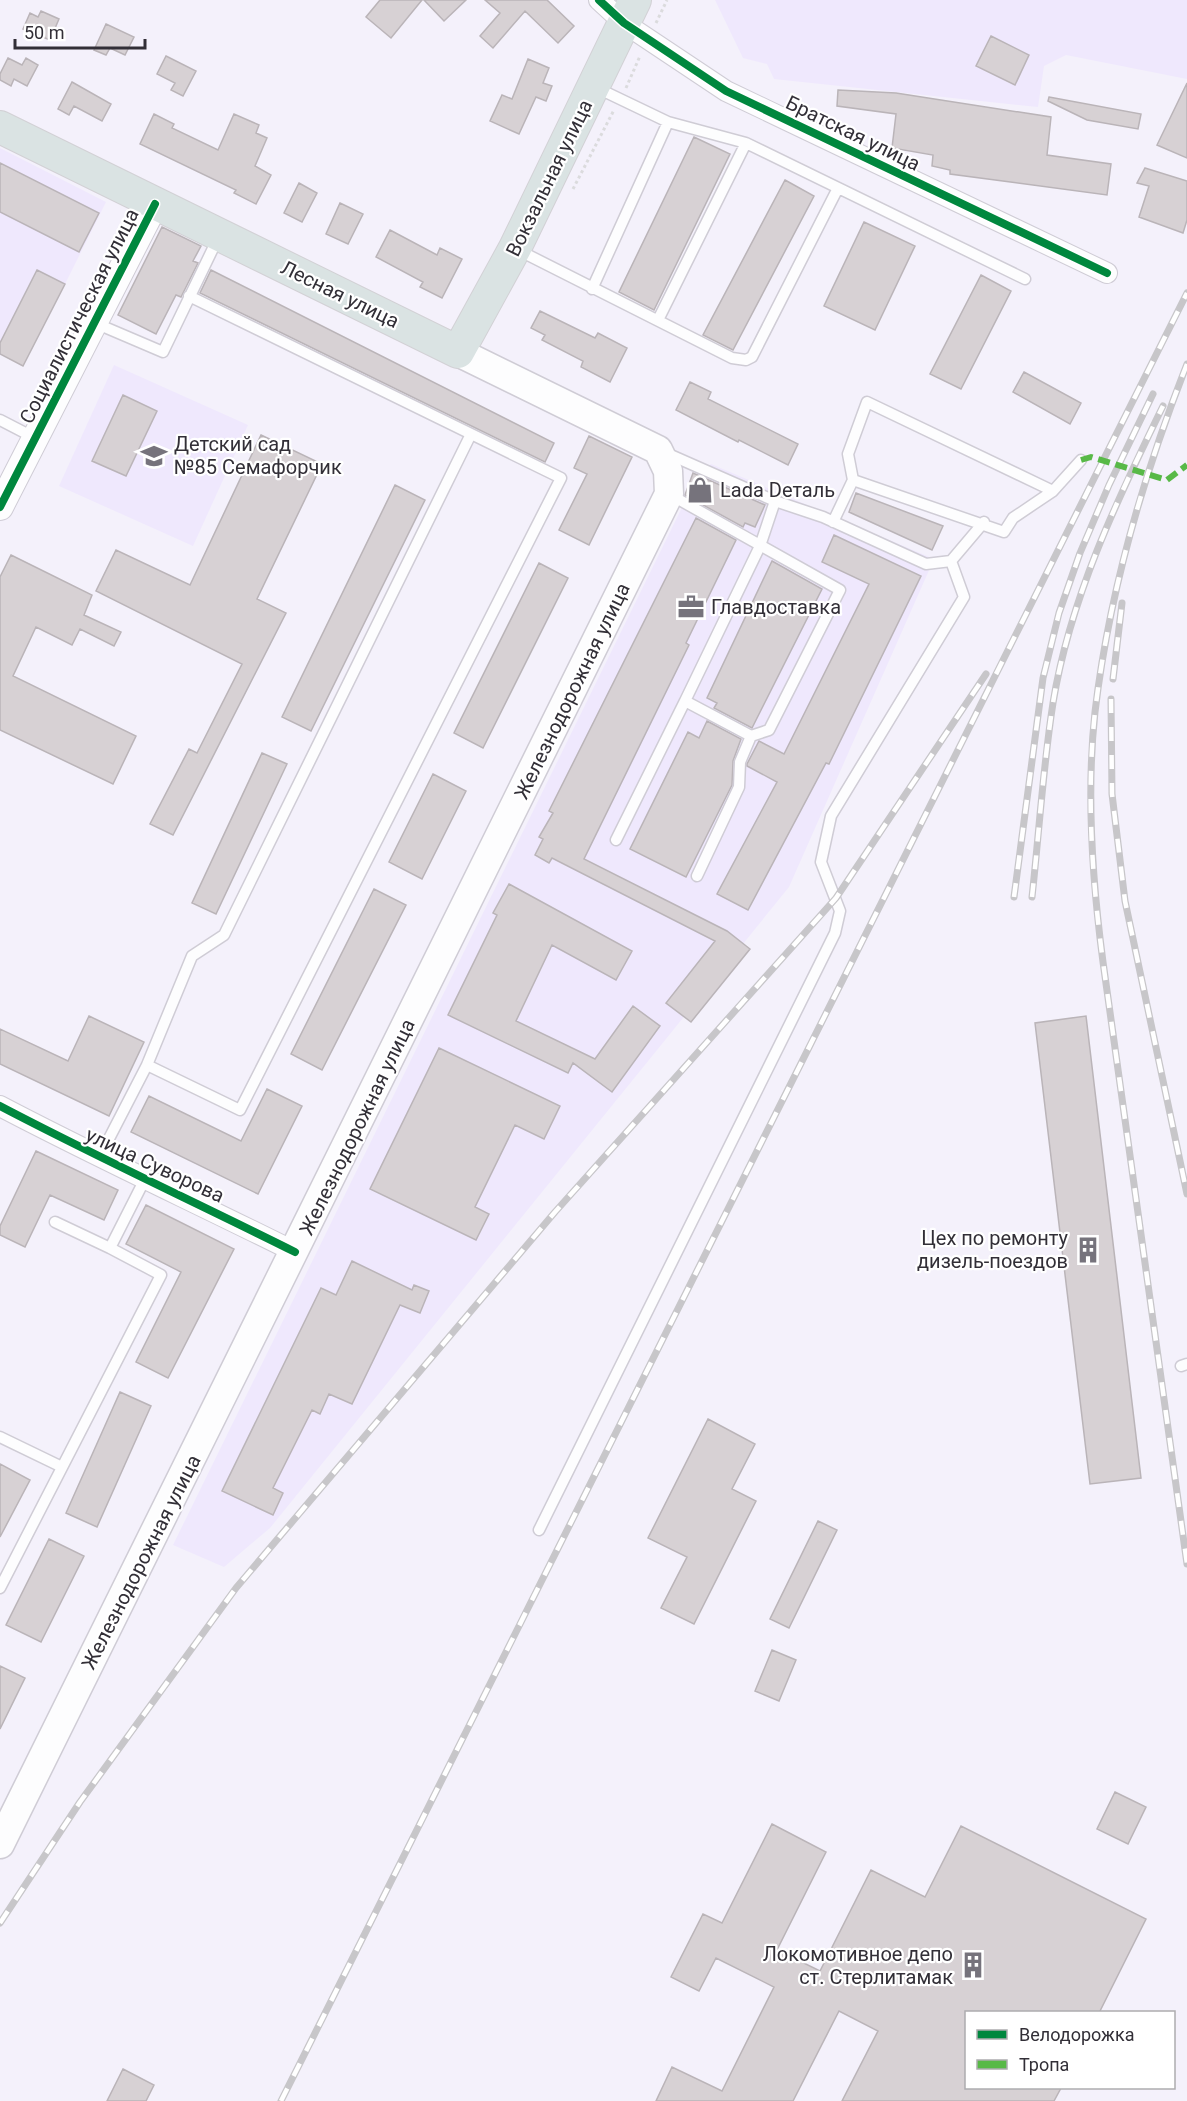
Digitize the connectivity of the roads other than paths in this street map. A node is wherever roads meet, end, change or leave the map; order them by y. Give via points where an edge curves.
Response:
1 (599, 0) edge
2 (636, 20) edge
3 (607, 93) junction
4 (668, 122) junction
5 (0, 127) edge
6 (746, 142) junction
7 (838, 188) junction
8 (154, 204) junction
9 (220, 234) junction
10 (516, 248) junction
11 (1107, 273) dead end
12 (1025, 279) dead end
13 (592, 289) junction
14 (189, 296) junction
15 (658, 320) junction
16 (95, 323) junction
17 (458, 352) junction
18 (0, 420) edge
19 (471, 434) junction
20 (35, 438) junction
21 (1081, 460) dead end
22 (665, 472) junction
23 (853, 480) junction
24 (1053, 491) junction
25 (775, 501) junction
26 (0, 507) edge
27 (833, 522) junction
28 (984, 522) junction
29 (760, 546) junction
30 (951, 561) junction
31 (685, 701) junction
32 (751, 736) junction
33 (616, 840) dead end
34 (697, 876) dead end
35 (147, 1065) junction
36 (0, 1106) edge
37 (99, 1158) junction
38 (146, 1178) junction
39 (55, 1222) dead end
40 (110, 1248) junction
41 (296, 1252) junction
42 (0, 1437) edge
43 (62, 1467) junction
44 (539, 1530) dead end
45 (0, 1588) edge
46 (0, 1844) edge

1 - 2 street, Братская улица
2 - 3 main road, Вокзальная улица
2 - 11 street, Братская улица via 726,91
3 - 4 lane
3 - 10 main road, Вокзальная улица
4 - 6 lane
4 - 13 lane
5 - 8 main road, Лесная улица
6 - 7 lane
6 - 15 lane
7 - 12 lane
7 - 15 lane via 752,357 740,361 732,358
8 - 9 main road, Лесная улица
8 - 16 street, Социалистическая улица
9 - 14 lane
9 - 17 main road, Лесная улица
10 - 13 lane
10 - 17 main road, Вокзальная улица
13 - 15 lane
14 - 16 lane via 163,352
14 - 19 lane
16 - 20 street, Социалистическая улица
17 - 22 main road, Лесная улица
18 - 20 lane
19 - 35 lane via 224,935 192,956
19 - 35 lane via 561,478 240,1110
20 - 26 street, Социалистическая улица
21 - 24 lane
22 - 25 lane
22 - 29 lane
22 - 41 main road, Железнодорожная улица
23 - 24 lane via 848,454 867,402
23 - 27 lane
23 - 28 lane via 972,523
24 - 28 lane via 1013,518 1004,532
25 - 27 lane
25 - 29 lane
27 - 30 lane via 926,564
28 - 30 lane
29 - 31 lane
29 - 32 lane via 840,590 769,730
30 - 44 lane via 964,597 831,816 820,862 840,911 835,933
31 - 32 lane
31 - 33 lane
32 - 34 lane via 740,762 739,787
35 - 37 lane
36 - 37 street, улица Суворова
37 - 38 street, улица Суворова
38 - 40 lane
38 - 41 street, улица Суворова
39 - 40 lane
40 - 43 lane via 161,1275
41 - 46 main road, Железнодорожная улица
42 - 43 lane
43 - 45 lane

